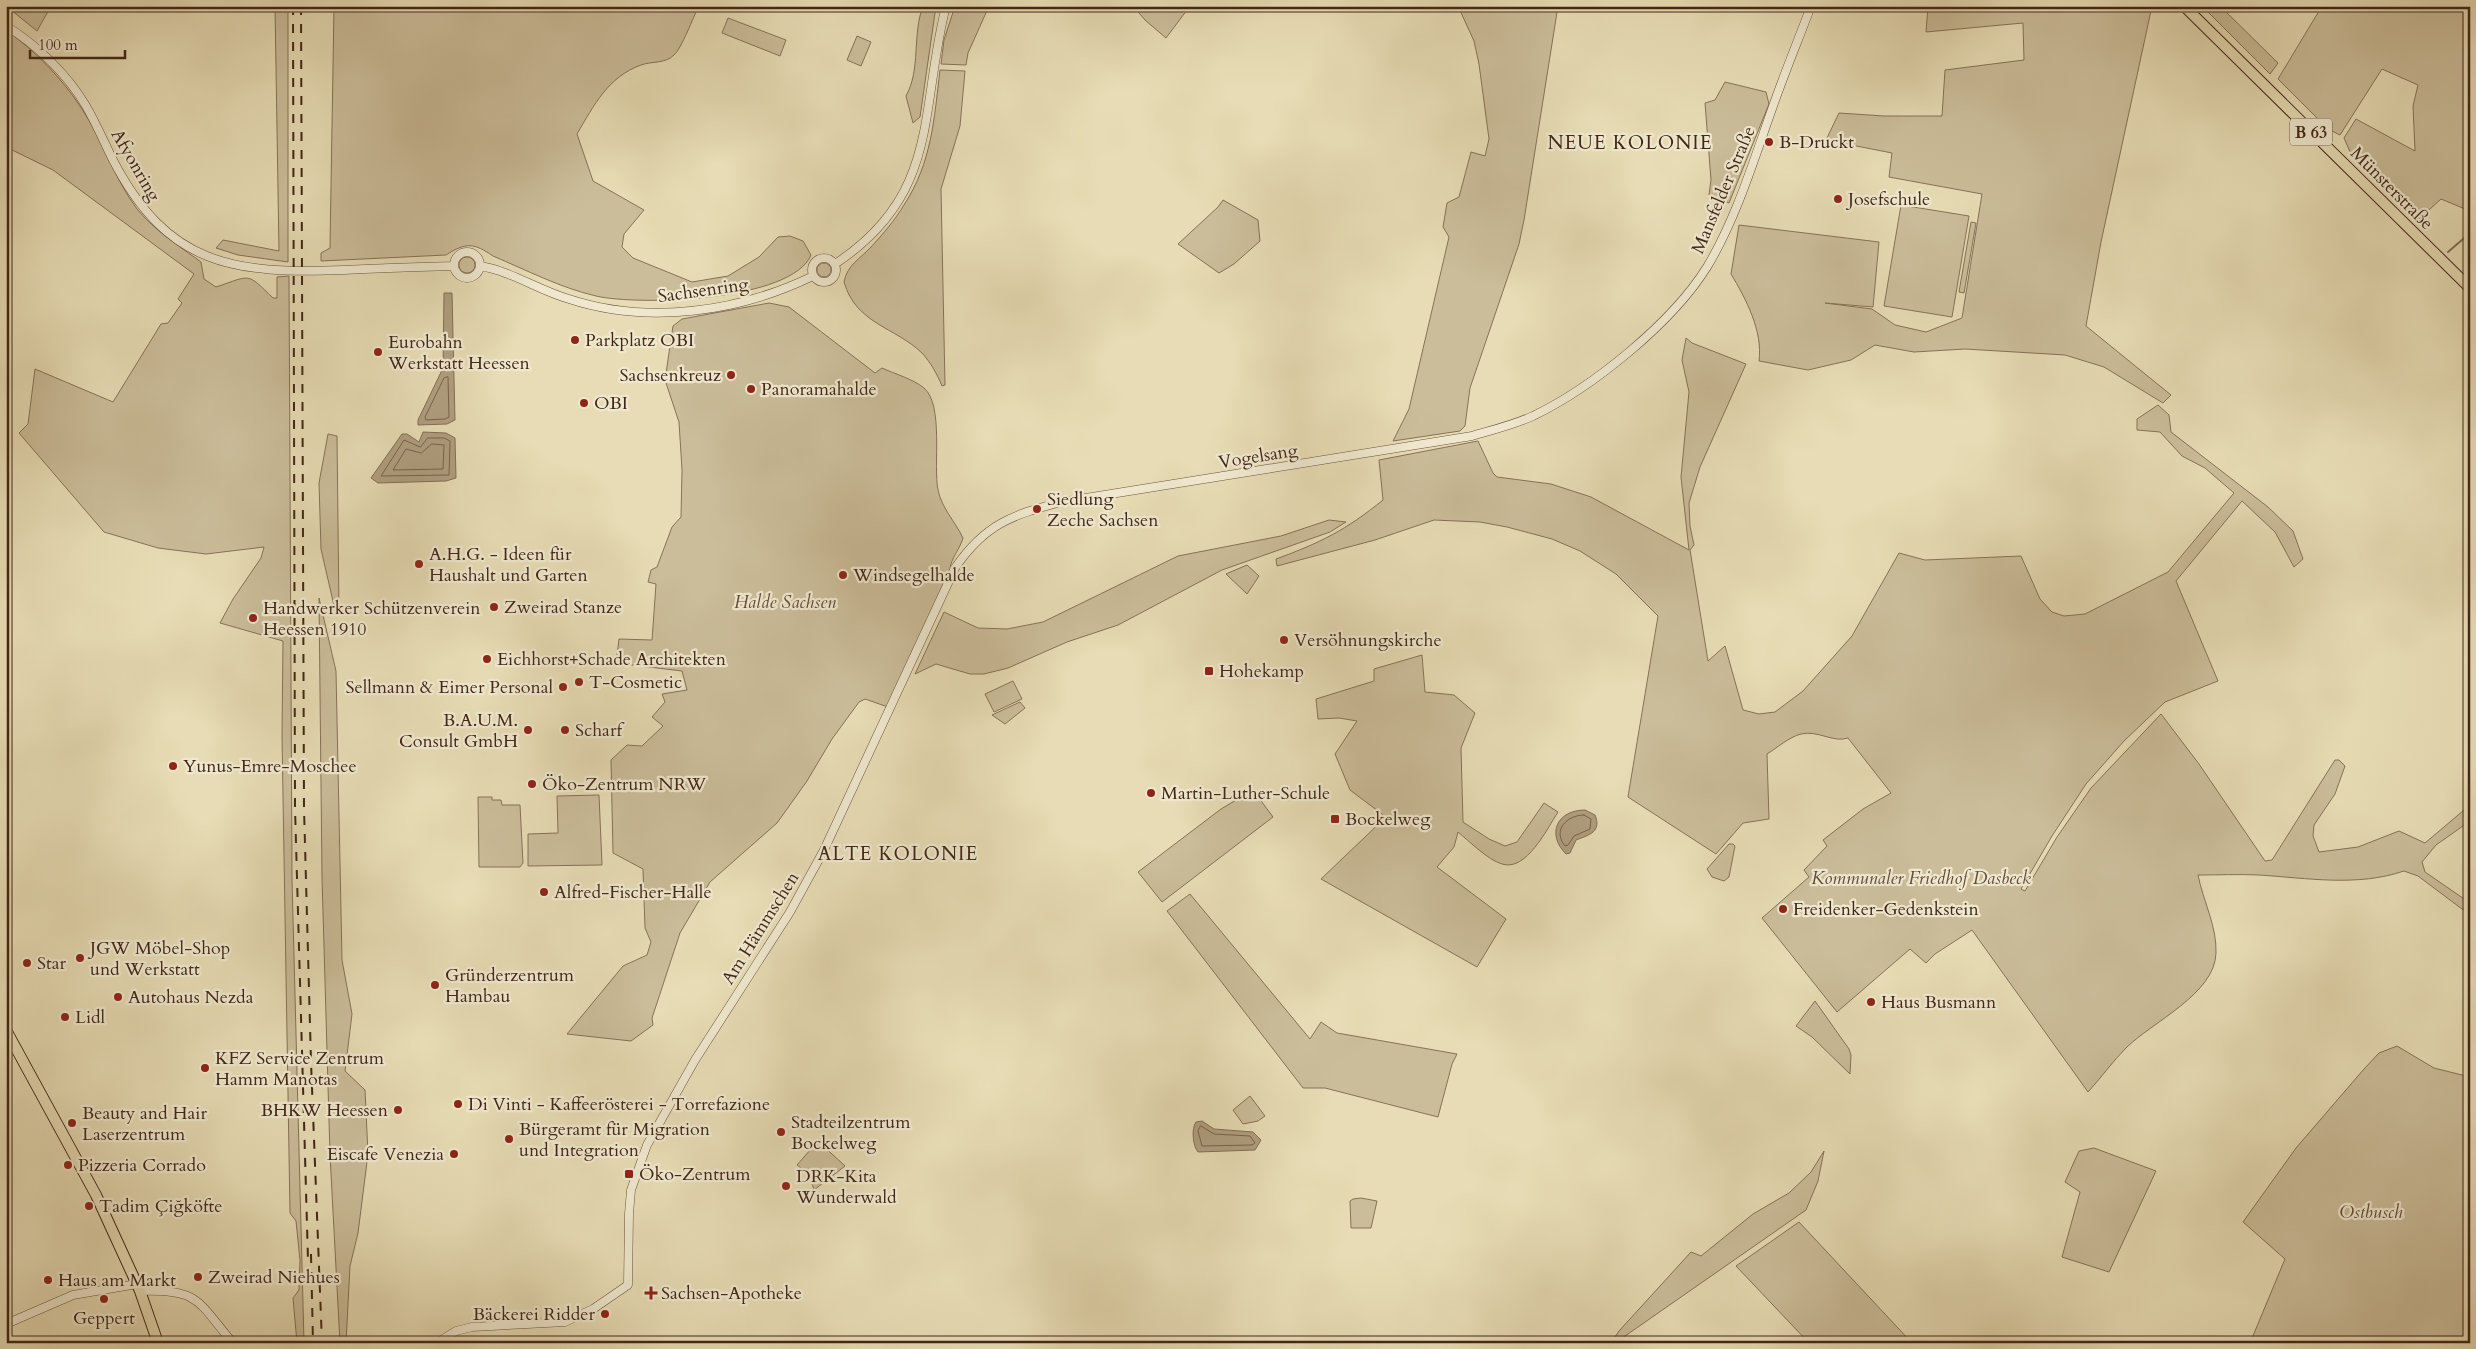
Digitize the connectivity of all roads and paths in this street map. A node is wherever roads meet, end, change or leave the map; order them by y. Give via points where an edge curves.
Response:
1 (946, 6) edge
2 (1811, 6) edge
3 (2184, 6) edge
4 (6, 26) edge
5 (835, 264) junction
6 (454, 266) junction
7 (480, 266) junction
8 (813, 276) junction
9 (2470, 288) edge
10 (1520, 422) joint
11 (1001, 522) joint
12 (6, 1030) edge
13 (138, 1288) junction
14 (6, 1324) edge
15 (158, 1343) edge
16 (233, 1343) edge
17 (437, 1343) edge

1 - 5 street, Sachsenring via 928,120 912,176 879,228
2 - 10 street, Mansfelder Straße via 1736,204 1716,249 1695,284 1660,323 1609,366 1572,393
3 - 9 main road, Münsterstraße / B 63
4 - 6 street, Afyonring via 36,49 72,85 124,180 146,213 196,251 236,266 274,271
5 - 8 street via 826,258 818,259 812,268
5 - 8 street, Sachsenring via 836,274 830,281 820,282
6 - 7 street via 457,274 465,278 475,275
6 - 7 street, Sachsenring via 458,256 467,252 476,256
7 - 8 street, Sachsenring via 500,270 580,303 625,311 665,313 762,296
10 - 11 street, Vogelsang via 1439,442 1061,502
11 - 17 street, Am Hämmschen via 978,539 956,568 824,850 790,912 695,1060 647,1145 631,1190 628,1285 593,1309 565,1322 472,1327 456,1331
12 - 13 main road via 96,1195
13 - 14 street via 68,1296
13 - 15 main road
13 - 16 street via 176,1291 192,1297

